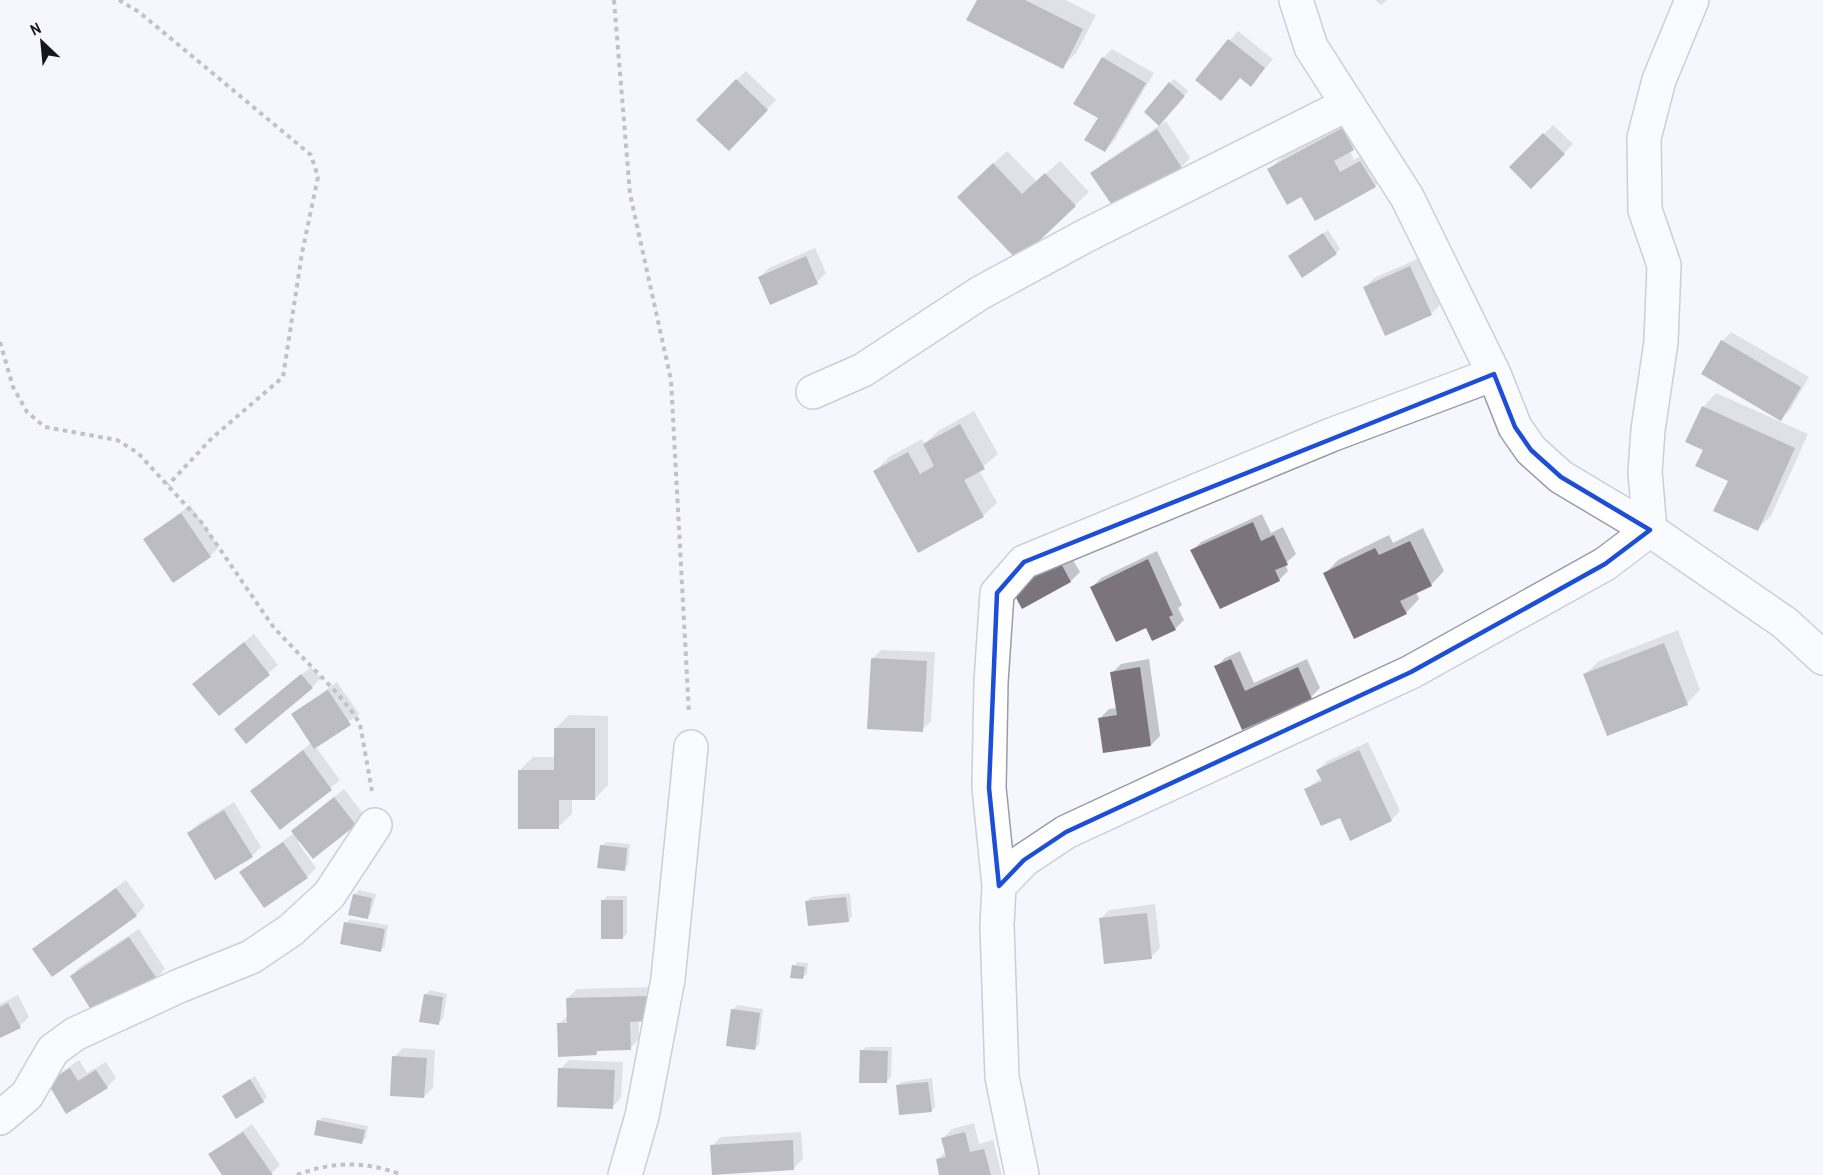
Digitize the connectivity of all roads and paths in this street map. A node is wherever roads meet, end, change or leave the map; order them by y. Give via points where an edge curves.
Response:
1 (119, 0) edge
2 (614, 0) edge
3 (1296, 0) edge
4 (1692, 0) edge
5 (1348, 104) junction
6 (0, 342) edge
7 (1494, 374) junction
8 (813, 392) dead end
9 (168, 486) junction
10 (1650, 530) junction
11 (1823, 658) edge
12 (691, 747) joint
13 (375, 825) joint
14 (999, 886) junction
15 (0, 1118) edge
16 (297, 1175) edge
17 (402, 1175) edge
18 (625, 1175) edge
19 (1022, 1175) edge

1 - 9 path via 139,12 311,155 318,177 302,253 284,377 212,438
2 - 12 path via 630,194 671,380
3 - 5 street via 1311,47
4 - 10 street via 1659,80 1644,138 1645,210 1664,265 1661,342 1645,472
5 - 7 street via 1407,197
5 - 8 street via 980,293 863,370
6 - 9 path via 13,387 27,412 45,427 117,440 138,453
7 - 10 street via 1515,428 1531,450 1561,477
7 - 14 street via 1331,435 1024,562 998,593 997,604 989,788
9 - 13 path via 202,523 274,628 360,724
10 - 11 street via 1785,623
10 - 14 street via 1605,564 1411,672 1066,832 1024,860
12 - 18 street via 668,979 642,1116
13 - 15 street via 329,895 291,930 251,957 75,1034 53,1050 27,1095
14 - 19 street via 1002,1077
16 - 17 path via 349,1163 379,1166

